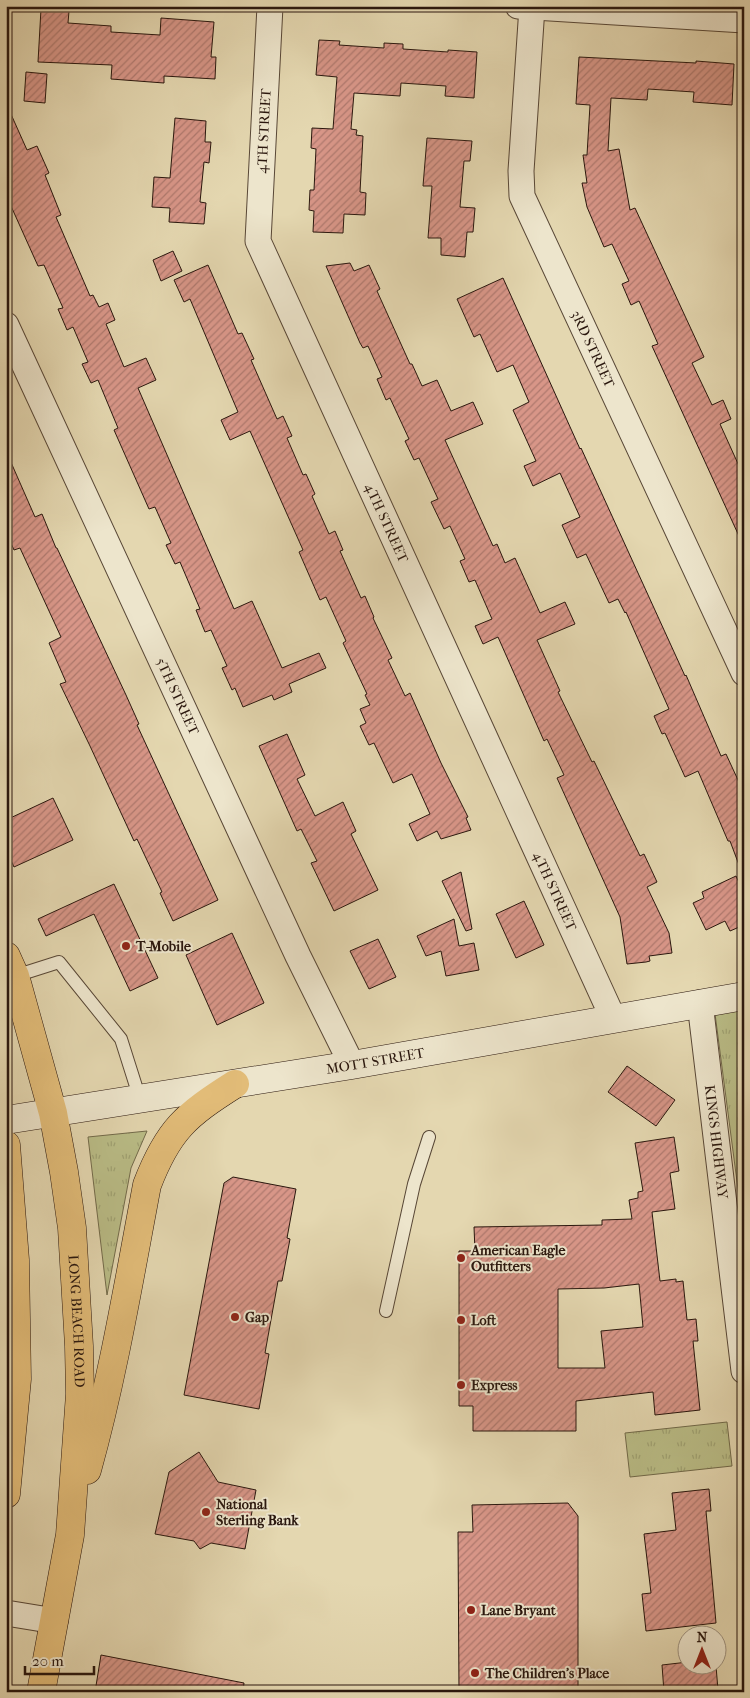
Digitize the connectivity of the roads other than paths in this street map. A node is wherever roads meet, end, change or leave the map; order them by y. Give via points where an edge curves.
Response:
1 (270, 6) edge
2 (525, 7) edge
3 (685, 11) edge
4 (744, 20) edge
5 (6, 325) edge
6 (744, 673) edge
7 (11, 966) edge
8 (744, 996) edge
9 (700, 1003) junction
10 (614, 1018) junction
11 (352, 1065) junction
12 (235, 1084) junction
13 (140, 1099) junction
14 (53, 1113) junction
15 (6, 1120) edge
16 (429, 1137) dead end
17 (6, 1145) edge
18 (8, 1177) edge
19 (386, 1311) dead end
20 (744, 1372) edge
21 (9, 1452) edge
22 (6, 1494) edge
23 (70, 1535) junction
24 (6, 1613) edge
25 (55, 1621) junction
26 (41, 1692) edge

1 - 10 street, 4TH STREET via 258,241
2 - 3 street
2 - 6 street, 3RD STREET via 522,196
3 - 4 street
5 - 11 street, 5TH STREET via 298,956
7 - 13 lane via 59,962 121,1039
7 - 14 main road, LONG BEACH ROAD
8 - 9 main road, MOTT STREET
9 - 10 main road, MOTT STREET
9 - 20 street, KINGS HIGHWAY
10 - 11 main road, MOTT STREET
11 - 12 main road, MOTT STREET
12 - 13 main road, MOTT STREET
12 - 23 main road via 177,1128 157,1160 147,1185 99,1427
13 - 14 main road, MOTT STREET
14 - 15 main road, MOTT STREET
14 - 23 main road, LONG BEACH ROAD via 72,1228 79,1326 80,1394
16 - 19 lane via 414,1184
17 - 18 main road
18 - 21 main road via 15,1260 17,1379
21 - 22 main road
23 - 25 main road, LONG BEACH ROAD
24 - 25 street
25 - 26 main road, LONG BEACH ROAD

